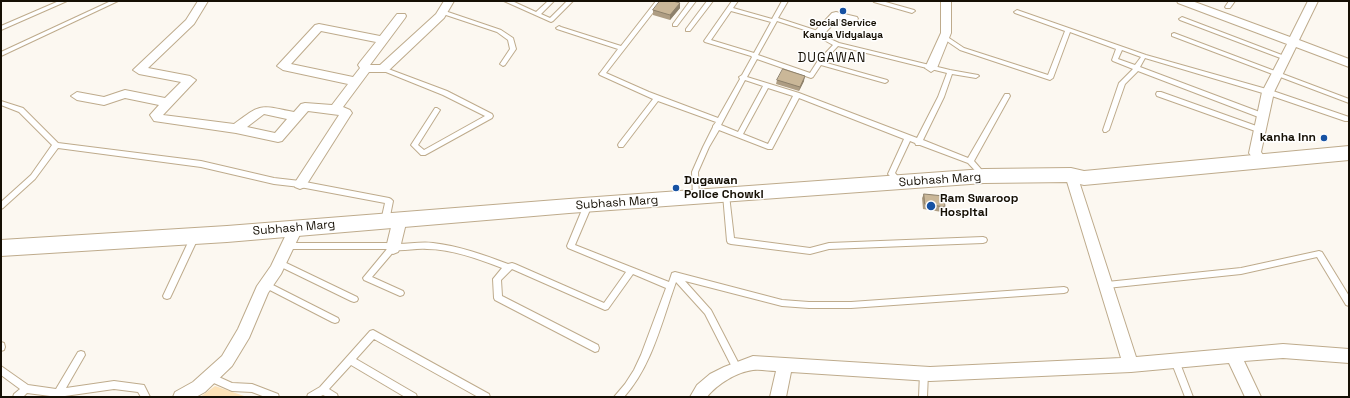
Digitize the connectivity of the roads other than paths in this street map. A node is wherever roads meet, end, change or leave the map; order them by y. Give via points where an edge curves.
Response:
1 (64, 1) edge
2 (115, 1) edge
3 (203, 1) edge
4 (449, 1) edge
5 (507, 1) edge
6 (551, 1) edge
7 (570, 1) edge
8 (659, 1) edge
9 (693, 1) edge
10 (710, 1) edge
11 (735, 1) edge
12 (785, 1) edge
13 (876, 1) edge
14 (946, 1) edge
15 (1182, 1) edge
16 (1232, 1) edge
17 (1312, 1) edge
18 (1228, 7) dead end
19 (729, 9) junction
20 (912, 11) dead end
21 (442, 12) junction
22 (1017, 12) dead end
23 (537, 14) junction
24 (401, 16) dead end
25 (853, 19) dead end
26 (1182, 19) dead end
27 (774, 20) junction
28 (675, 25) dead end
29 (1, 28) edge
30 (559, 28) dead end
31 (688, 30) dead end
32 (1068, 30) junction
33 (819, 33) junction
34 (1174, 35) dead end
35 (944, 37) junction
36 (383, 40) junction
37 (1292, 42) junction
38 (838, 44) junction
39 (1120, 47) junction
40 (622, 48) junction
41 (1, 54) edge
42 (754, 56) junction
43 (1144, 56) junction
44 (1285, 58) junction
45 (819, 63) junction
46 (1349, 63) edge
47 (503, 64) dead end
48 (366, 68) junction
49 (931, 68) junction
50 (383, 69) junction
51 (1136, 69) junction
52 (950, 72) junction
53 (1277, 73) junction
54 (976, 76) dead end
55 (742, 77) junction
56 (885, 81) dead end
57 (356, 82) junction
58 (766, 86) junction
59 (1268, 92) junction
60 (1159, 94) dead end
61 (77, 96) dead end
62 (797, 96) junction
63 (1007, 96) dead end
64 (657, 98) junction
65 (1349, 101) edge
66 (1, 103) edge
67 (168, 103) junction
68 (335, 109) junction
69 (437, 110) dead end
70 (1264, 116) junction
71 (296, 117) junction
72 (1347, 119) dead end
73 (718, 124) junction
74 (236, 129) junction
75 (1106, 130) dead end
76 (1260, 130) junction
77 (739, 135) junction
78 (908, 138) junction
79 (918, 143) junction
80 (621, 144) dead end
81 (56, 145) junction
82 (1349, 145) edge
83 (1349, 153) edge
84 (1258, 157) junction
85 (970, 161) junction
86 (984, 176) junction
87 (1071, 176) junction
88 (901, 183) junction
89 (300, 184) junction
90 (726, 195) junction
91 (696, 198) junction
92 (2, 202) edge
93 (588, 205) junction
94 (392, 220) junction
95 (296, 228) junction
96 (195, 236) junction
97 (983, 240) dead end
98 (288, 246) junction
99 (1, 248) edge
100 (393, 248) junction
101 (280, 263) junction
102 (508, 267) junction
103 (631, 270) junction
104 (674, 275) junction
105 (265, 284) junction
106 (1107, 285) junction
107 (670, 286) junction
108 (1064, 290) dead end
109 (400, 293) dead end
110 (167, 296) dead end
111 (354, 300) dead end
112 (1349, 303) edge
113 (335, 320) dead end
114 (595, 348) dead end
115 (80, 355) dead end
116 (1234, 356) junction
117 (1349, 356) edge
118 (350, 360) junction
119 (1176, 361) junction
120 (785, 365) junction
121 (1131, 365) junction
122 (737, 368) junction
123 (1, 370) edge
124 (924, 373) junction
125 (210, 377) junction
126 (26, 389) junction
127 (323, 390) junction
128 (58, 393) junction
129 (17, 397) edge
130 (146, 397) edge
131 (181, 397) edge
132 (275, 397) edge
133 (310, 397) edge
134 (334, 397) edge
135 (413, 397) edge
136 (486, 397) edge
137 (618, 397) edge
138 (698, 397) edge
139 (778, 397) edge
140 (922, 397) edge
141 (1189, 397) edge
142 (1253, 397) edge

1 - 29 lane
2 - 41 lane
3 - 67 street via 190,22 139,70 190,80
4 - 21 street
5 - 23 lane
6 - 23 lane
7 - 23 lane via 551,20
8 - 40 lane
9 - 28 lane
10 - 31 lane
11 - 19 lane
12 - 27 lane
13 - 20 lane
14 - 35 street
15 - 37 street
16 - 18 lane
17 - 37 street
19 - 27 lane
19 - 42 lane via 707,41
21 - 47 lane via 499,31 511,39 513,49
21 - 50 street
22 - 32 lane
24 - 36 street
25 - 33 street via 836,15
26 - 44 lane
27 - 33 lane
27 - 42 lane
30 - 40 lane
32 - 35 lane via 1050,78 962,50
32 - 39 lane
33 - 38 lane via 826,40
34 - 53 lane
35 - 49 street
36 - 48 street via 364,65
36 - 57 street via 319,27 283,66
37 - 44 street
37 - 46 street
38 - 45 lane
38 - 49 lane
39 - 43 lane
39 - 51 lane via 1115,60
40 - 64 lane via 602,74
42 - 45 lane via 811,76
42 - 55 lane
43 - 51 lane
43 - 59 lane
44 - 53 street
45 - 56 lane
48 - 50 street
48 - 57 street
49 - 52 lane
50 - 69 lane via 445,94 490,116 424,153 414,145
51 - 70 lane
51 - 75 lane via 1122,83
52 - 54 lane
52 - 79 lane via 941,97
53 - 59 street
53 - 65 lane
55 - 58 lane
55 - 73 lane
57 - 68 street
58 - 62 lane
58 - 77 lane
59 - 70 street
59 - 72 lane
60 - 76 lane
61 - 67 street via 104,101 125,94
62 - 77 lane via 770,147
62 - 78 lane
63 - 85 lane
64 - 73 lane
64 - 80 lane
66 - 81 lane via 21,110
67 - 74 street via 156,115 158,118
68 - 71 street via 305,106
68 - 89 street via 346,113
70 - 76 street
71 - 74 street via 264,110
71 - 74 street via 278,138
73 - 77 lane
73 - 91 lane via 695,172
76 - 84 street
78 - 79 lane
78 - 88 lane via 891,174
79 - 85 lane
81 - 89 lane via 201,164 274,181
81 - 92 lane via 33,177
82 - 84 main road
83 - 84 main road
84 - 87 main road, Subhash Marg via 1084,178
85 - 86 lane
86 - 87 main road, Subhash Marg
86 - 88 main road, Subhash Marg
87 - 106 street
88 - 90 main road, Subhash Marg
89 - 94 lane via 389,201
90 - 91 main road, Subhash Marg
90 - 97 lane via 731,241 810,252 829,246
91 - 93 main road, Subhash Marg
93 - 94 main road, Subhash Marg
93 - 103 lane via 571,246
94 - 95 main road, Subhash Marg
94 - 100 street
95 - 96 main road, Subhash Marg
95 - 98 street
96 - 99 main road, Subhash Marg
96 - 110 lane
98 - 100 lane
98 - 101 street
100 - 102 lane via 432,246 476,255
100 - 109 lane via 367,278
101 - 105 street
101 - 111 lane
102 - 103 lane via 512,266 605,307
102 - 114 lane via 497,279 498,298
103 - 107 lane
104 - 107 lane
104 - 108 lane via 782,303 809,305
104 - 122 lane via 708,312
105 - 113 lane
105 - 125 street via 244,333 227,361
106 - 112 lane via 1241,271 1320,254
106 - 121 street
107 - 137 lane via 640,368 626,391
115 - 128 lane
116 - 117 street via 1283,351
116 - 119 street
116 - 142 street
118 - 127 lane
118 - 135 lane
118 - 136 lane via 373,334
119 - 121 street
119 - 141 lane
120 - 122 street via 753,363
120 - 124 street
120 - 139 street
121 - 124 street
122 - 138 street via 704,388
123 - 126 lane
124 - 140 lane
125 - 131 street
125 - 132 lane via 232,388 252,388
126 - 128 lane
126 - 129 lane
127 - 133 lane
127 - 134 lane
128 - 130 lane via 114,385 141,388

